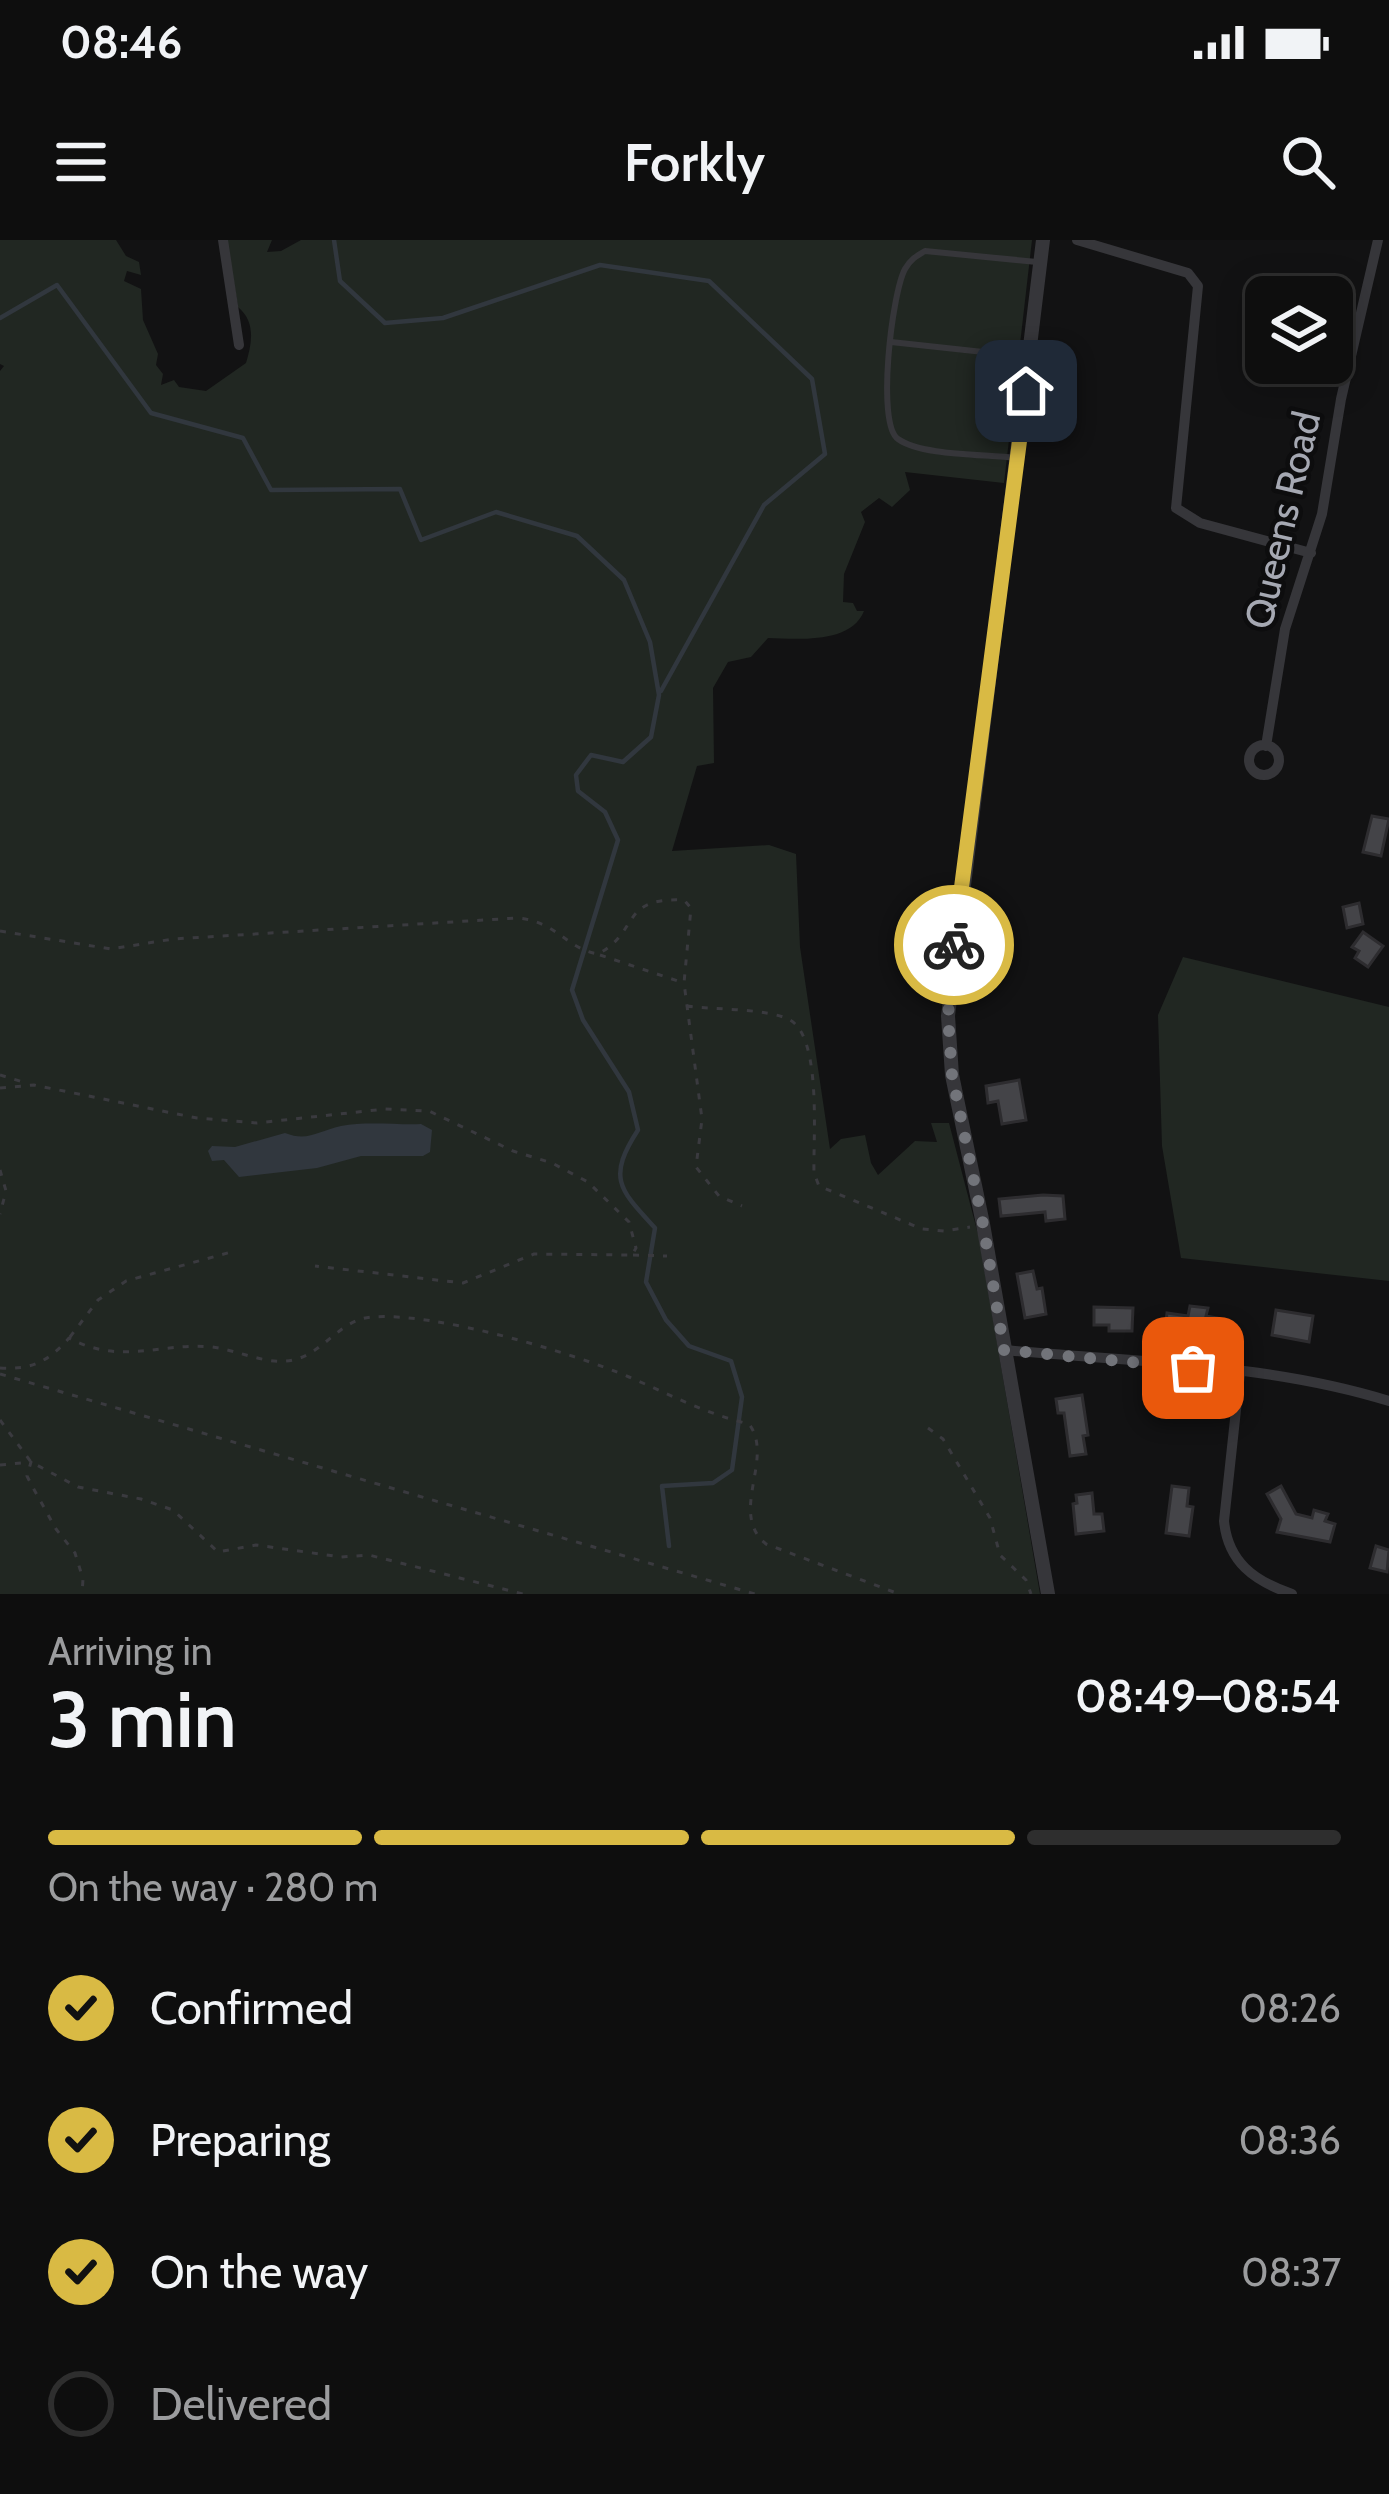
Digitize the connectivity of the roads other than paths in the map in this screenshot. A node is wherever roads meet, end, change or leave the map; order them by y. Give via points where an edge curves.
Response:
1 (223, 240) edge
2 (1043, 240) edge
3 (1077, 240) edge
4 (1378, 240) edge
5 (1041, 262) junction
6 (891, 342) junction
7 (239, 345) dead end
8 (1030, 357) junction
9 (1018, 458) junction
10 (1311, 553) junction
11 (1266, 746) dead end
12 (1004, 1350) junction
13 (1240, 1372) junction
14 (1389, 1401) edge
15 (1048, 1594) edge
16 (1292, 1594) edge

1 - 7 street
2 - 5 street
3 - 10 street via 1188,273 1198,286 1175,508 1200,523
4 - 10 street, Queens Road
5 - 6 lane via 925,251 903,273
5 - 8 street
6 - 8 lane
6 - 9 lane via 886,411 899,441
8 - 9 street
9 - 12 street via 948,1016
10 - 11 street, Queens Road via 1285,629
12 - 13 street
12 - 15 street
13 - 14 street
13 - 16 street via 1226,1539 1240,1565

